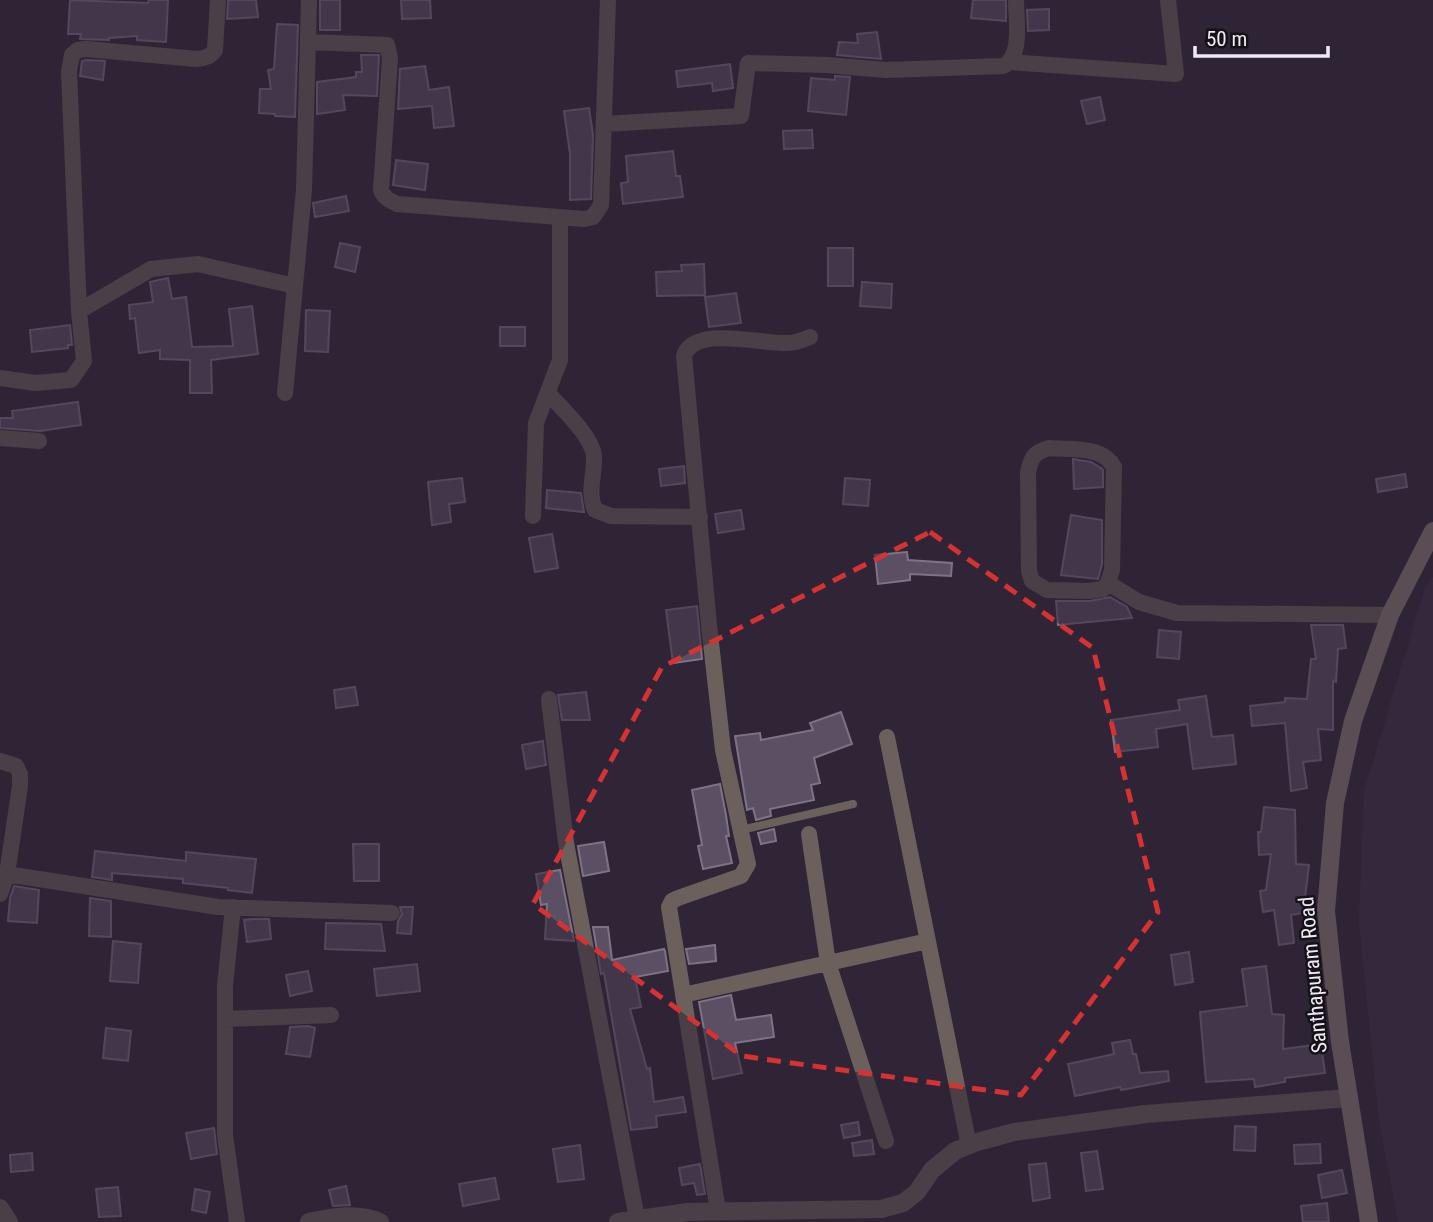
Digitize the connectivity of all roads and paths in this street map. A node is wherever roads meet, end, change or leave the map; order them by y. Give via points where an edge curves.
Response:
1 (218, 0) edge
2 (309, 0) edge
3 (608, 0) edge
4 (1016, 0) edge
5 (1168, 0) edge
6 (308, 42) junction
7 (1010, 62) junction
8 (604, 124) junction
9 (560, 218) junction
10 (295, 286) junction
11 (79, 311) junction
12 (810, 337) dead end
13 (0, 378) edge
14 (285, 393) dead end
15 (549, 394) junction
16 (0, 438) edge
17 (39, 441) dead end
18 (533, 516) dead end
19 (700, 517) junction
20 (1433, 531) edge
21 (1108, 583) junction
22 (1390, 615) junction
23 (549, 699) dead end
24 (887, 737) dead end
25 (0, 761) edge
26 (853, 804) dead end
27 (741, 830) junction
28 (809, 834) dead end
29 (7, 874) junction
30 (0, 894) edge
31 (233, 907) junction
32 (392, 912) dead end
33 (928, 941) junction
34 (828, 962) junction
35 (683, 995) junction
36 (331, 1015) dead end
37 (225, 1019) junction
38 (1349, 1098) junction
39 (886, 1141) dead end
40 (969, 1146) junction
41 (0, 1208) edge
42 (718, 1212) junction
43 (806, 1216) edge
44 (638, 1219) junction
45 (9, 1222) edge
46 (237, 1222) edge
47 (309, 1222) edge
48 (380, 1222) edge
49 (618, 1222) edge
50 (1369, 1222) edge

1 - 11 street via 215,50 204,58 86,49 72,55
2 - 6 street
3 - 8 street
4 - 7 street via 1016,52
5 - 7 street via 1176,74
6 - 9 street via 387,45 383,197 397,204
6 - 10 street via 304,190
7 - 8 street via 1003,66 886,70 748,63 741,116
8 - 9 street via 601,205 584,219
9 - 15 street via 560,360
10 - 11 street via 198,264 151,269
10 - 14 street
11 - 13 street via 84,361 71,380 35,383
12 - 19 street via 786,344 716,339 687,348 684,356
15 - 18 street via 536,423
15 - 19 street via 592,447 595,510 611,516
16 - 17 street
19 - 27 street via 723,750
20 - 22 main road, Santhapuram Road
21 - 21 street via 1102,589 1068,591 1047,590 1032,582 1028,472 1037,451 1097,452 1114,467
21 - 22 street via 1139,602 1177,613
22 - 38 main road, Santhapuram Road via 1353,721 1335,803 1326,911
23 - 44 street via 566,843
24 - 33 street
25 - 29 street via 16,766 20,774
26 - 27 lane
27 - 35 street via 748,864 741,876 678,898 669,906
28 - 34 street
29 - 30 street
29 - 31 street
31 - 32 street
31 - 37 street
33 - 34 street
33 - 40 street
34 - 35 street
34 - 39 street
35 - 42 street
36 - 37 street
37 - 46 street via 225,1135
38 - 40 street via 1146,1114 1014,1132
38 - 50 main road, Santhapuram Road
40 - 43 street via 932,1170 903,1203
41 - 45 street
42 - 43 street
42 - 44 street
44 - 49 street
47 - 48 street via 342,1215

